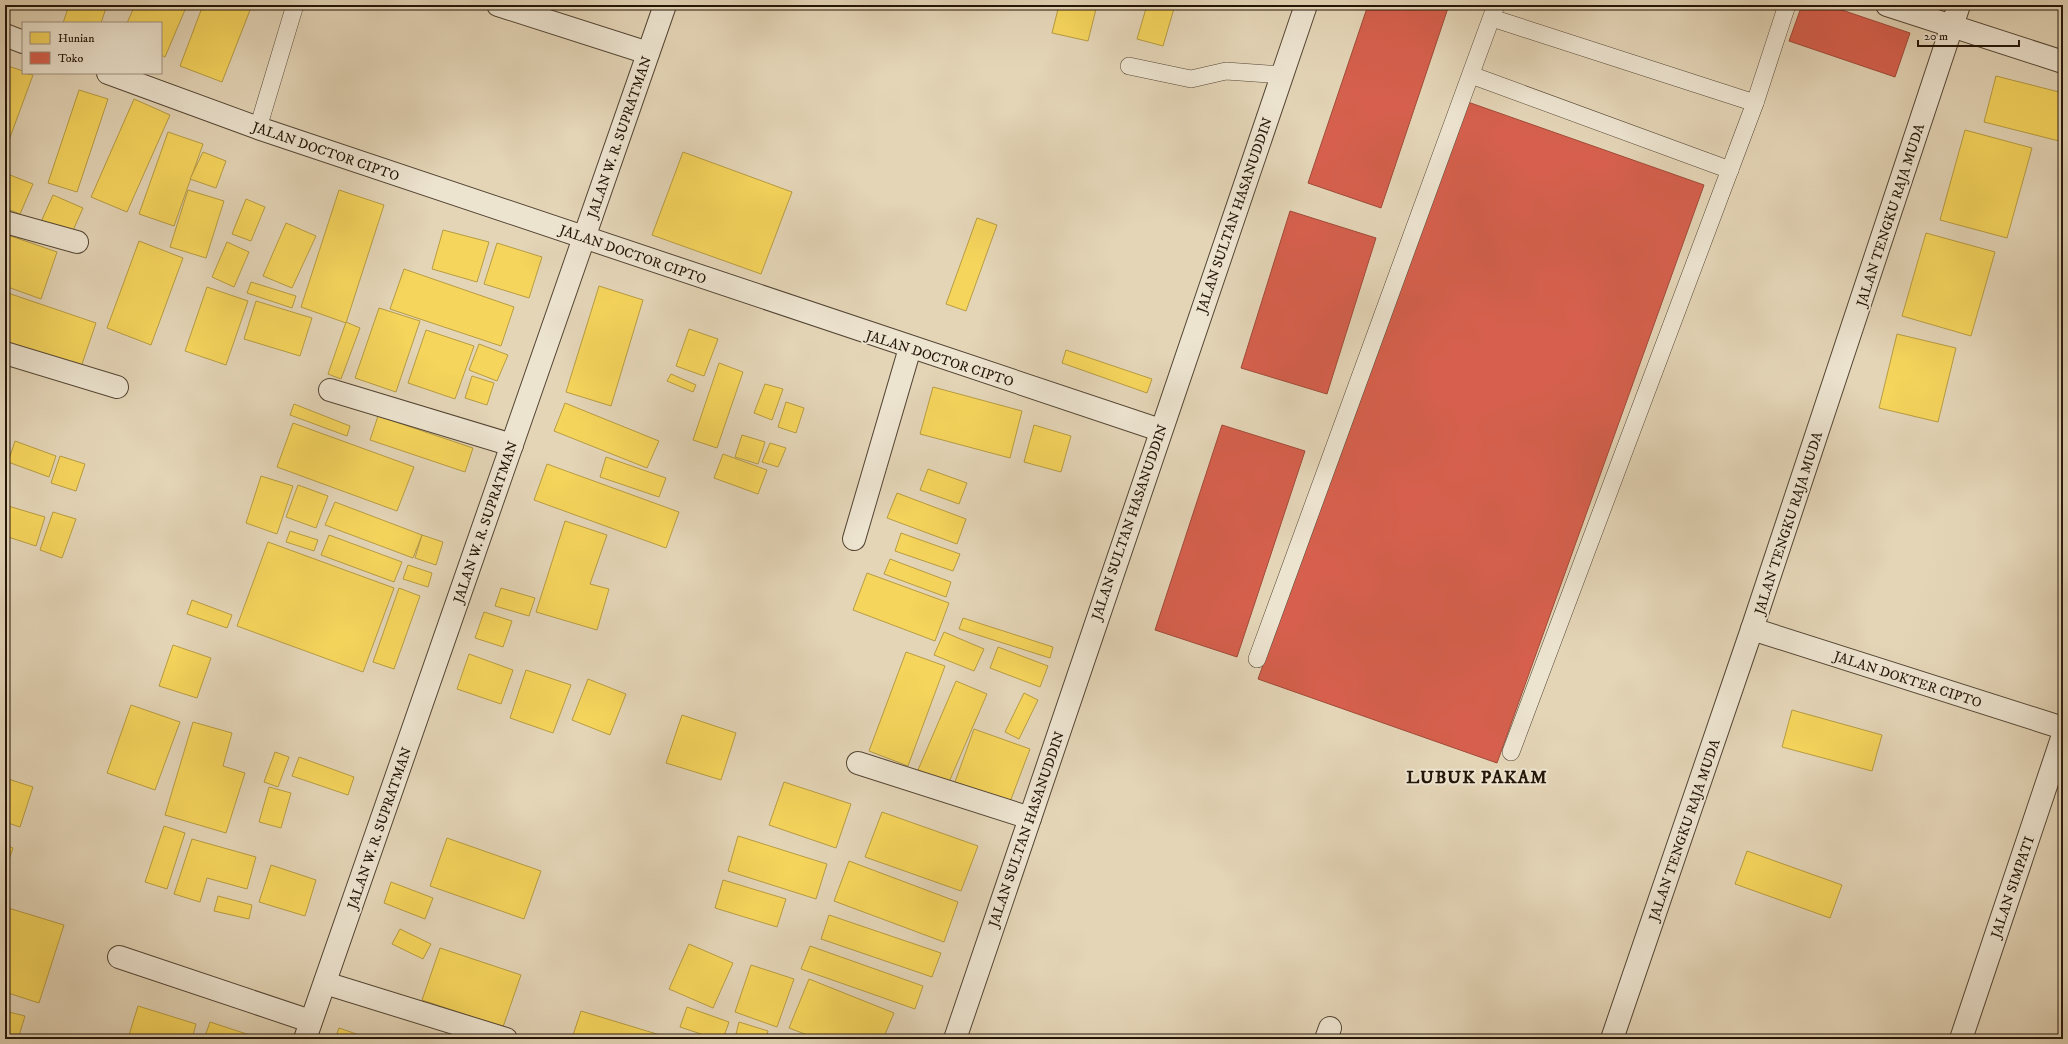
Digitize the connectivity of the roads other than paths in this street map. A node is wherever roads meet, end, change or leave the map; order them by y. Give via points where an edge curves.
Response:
1 (295, 5) edge
2 (498, 5) edge
3 (665, 5) edge
4 (1306, 5) edge
5 (1787, 5) edge
6 (1887, 5) edge
7 (1959, 5) edge
8 (1494, 11) edge
9 (1952, 27) junction
10 (5, 35) edge
11 (22, 42) edge
12 (648, 53) junction
13 (2063, 62) edge
14 (1129, 66) dead end
15 (111, 74) edge
16 (1282, 75) junction
17 (1470, 75) junction
18 (1755, 103) junction
19 (258, 128) junction
20 (1730, 170) junction
21 (5, 222) edge
22 (584, 238) junction
23 (77, 242) dead end
24 (910, 348) junction
25 (5, 353) edge
26 (117, 387) dead end
27 (330, 390) dead end
28 (1160, 430) junction
29 (512, 445) junction
30 (854, 539) dead end
31 (1752, 629) junction
32 (1257, 658) dead end
33 (2063, 728) edge
34 (2063, 735) edge
35 (1511, 752) dead end
36 (858, 763) dead end
37 (1030, 818) junction
38 (119, 957) dead end
39 (325, 983) junction
40 (308, 1030) edge
41 (506, 1039) edge
42 (955, 1039) edge
43 (1612, 1039) edge
44 (1961, 1039) edge

1 - 19 lane
2 - 12 street
3 - 12 street, JALAN W. R. SUPRATMAN
4 - 16 street, JALAN SULTAN HASANUDDIN
5 - 18 lane
6 - 9 street
7 - 9 street, JALAN TENGKU RAJA MUDA
8 - 17 lane
8 - 18 lane
9 - 13 street
9 - 31 street, JALAN TENGKU RAJA MUDA
10 - 11 street
12 - 22 street, JALAN W. R. SUPRATMAN
14 - 16 lane via 1191,79 1226,72
15 - 19 street, JALAN DOCTOR CIPTO
16 - 28 street, JALAN SULTAN HASANUDDIN
17 - 20 lane
17 - 32 lane
18 - 20 lane
19 - 22 street, JALAN DOCTOR CIPTO
20 - 35 lane
21 - 23 street
22 - 24 street, JALAN DOCTOR CIPTO
22 - 29 street, JALAN W. R. SUPRATMAN
24 - 28 street, JALAN DOCTOR CIPTO
24 - 30 street
25 - 26 street
27 - 29 street
28 - 37 street, JALAN SULTAN HASANUDDIN
29 - 39 street, JALAN W. R. SUPRATMAN
31 - 33 street, JALAN DOKTER CIPTO
31 - 43 street, JALAN TENGKU RAJA MUDA
34 - 44 street, JALAN SIMPATI
36 - 37 street
37 - 42 street, JALAN SULTAN HASANUDDIN
38 - 40 street
39 - 40 street, JALAN W. R. SUPRATMAN
39 - 41 street

